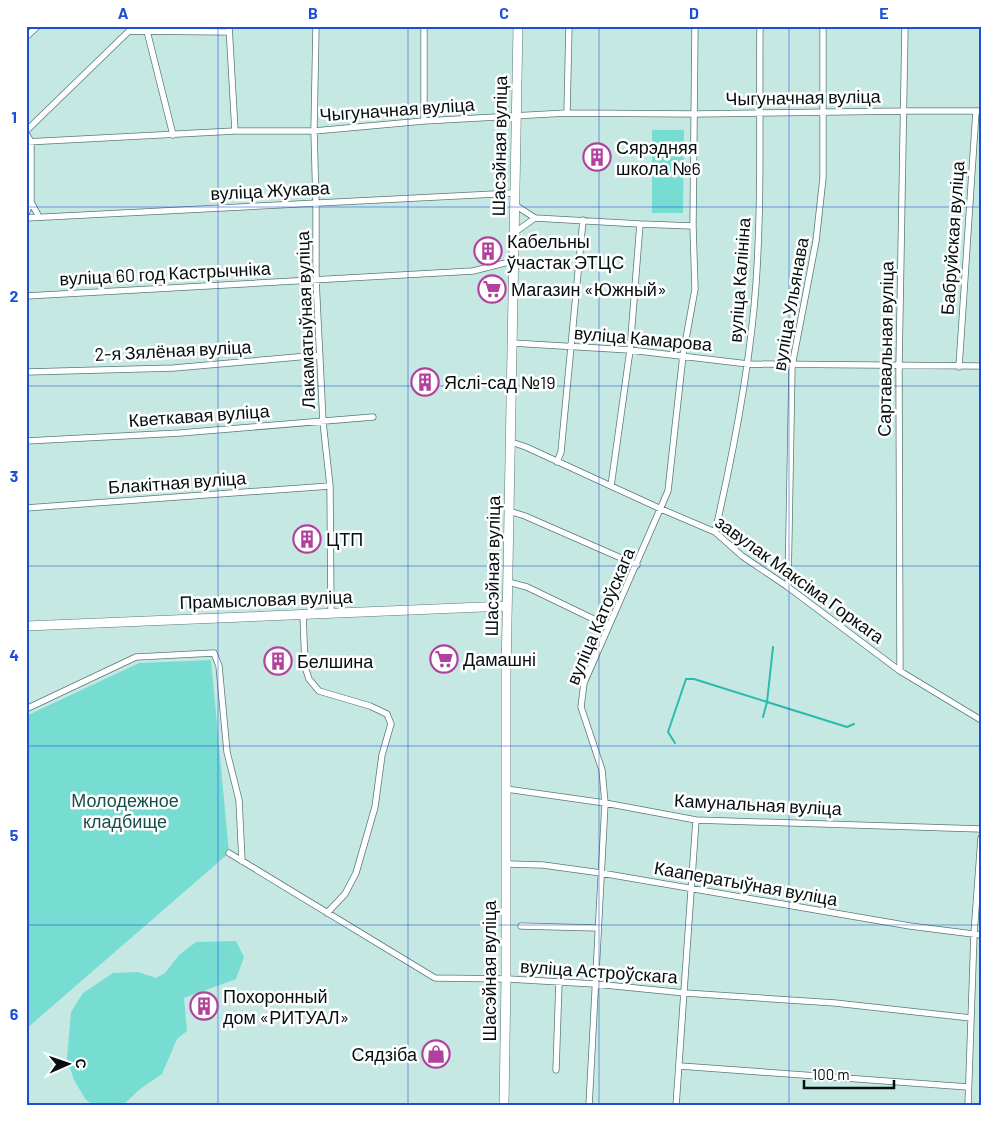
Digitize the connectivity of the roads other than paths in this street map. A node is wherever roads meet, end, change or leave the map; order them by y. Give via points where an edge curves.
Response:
1 (38, 26) edge
2 (316, 26) edge
3 (424, 26) edge
4 (518, 26) edge
5 (569, 26) edge
6 (695, 26) edge
7 (760, 26) edge
8 (823, 26) edge
9 (905, 26) edge
10 (229, 29) edge
11 (148, 31) junction
12 (26, 37) edge
13 (904, 111) junction
14 (978, 111) edge
15 (759, 112) junction
16 (824, 112) junction
17 (567, 113) junction
18 (695, 114) junction
19 (516, 116) junction
20 (424, 121) junction
21 (235, 131) junction
22 (314, 131) junction
23 (26, 132) edge
24 (173, 135) junction
25 (29, 142) edge
26 (515, 193) junction
27 (31, 202) junction
28 (316, 203) junction
29 (514, 205) junction
30 (26, 214) edge
31 (39, 217) junction
32 (26, 218) edge
33 (535, 218) junction
34 (584, 220) junction
35 (640, 224) junction
36 (694, 226) junction
37 (514, 233) junction
38 (514, 261) junction
39 (316, 280) junction
40 (26, 296) edge
41 (512, 343) junction
42 (572, 346) junction
43 (630, 350) junction
44 (320, 355) junction
45 (684, 355) junction
46 (748, 364) junction
47 (792, 366) junction
48 (899, 366) junction
49 (981, 366) edge
50 (959, 367) junction
51 (26, 372) edge
52 (373, 417) dead end
53 (323, 422) junction
54 (26, 441) edge
55 (510, 442) junction
56 (556, 462) junction
57 (330, 486) junction
58 (611, 486) junction
59 (26, 508) edge
60 (662, 509) junction
61 (510, 511) junction
62 (715, 532) junction
63 (637, 565) junction
64 (508, 582) junction
65 (788, 587) junction
66 (507, 606) junction
67 (331, 613) junction
68 (303, 614) junction
69 (26, 626) edge
70 (608, 626) junction
71 (900, 671) junction
72 (26, 709) edge
73 (981, 720) edge
74 (506, 789) junction
75 (605, 803) junction
76 (696, 820) junction
77 (981, 829) edge
78 (981, 838) edge
79 (229, 854) dead end
80 (242, 861) junction
81 (506, 864) junction
82 (601, 874) junction
83 (691, 888) junction
84 (327, 913) junction
85 (521, 926) dead end
86 (598, 928) junction
87 (977, 935) edge
88 (506, 979) junction
89 (559, 982) junction
90 (595, 984) junction
91 (685, 993) junction
92 (972, 1018) junction
93 (680, 1066) junction
94 (556, 1070) dead end
95 (968, 1087) junction
96 (504, 1106) edge
97 (589, 1106) edge
98 (676, 1106) edge
99 (968, 1106) edge

1 - 12 street
2 - 22 street, Лакаматыўная вуліца
3 - 20 street
4 - 19 main road, Шасэйная вуліца
5 - 17 street
6 - 18 street, вуліца Катоўскага
7 - 15 street, вуліца Калініна
8 - 16 street, вуліца Ульянава
9 - 13 street, Сартавальная вуліца
10 - 11 street
10 - 21 street
11 - 23 street via 129,31
11 - 24 street
13 - 14 street, Чыгуначная вуліца
13 - 16 street, Чыгуначная вуліца
13 - 48 street, Сартавальная вуліца
14 - 50 street, Бабруйская вуліца
15 - 16 street, Чыгуначная вуліца
15 - 18 street, Чыгуначная вуліца
15 - 46 street, вуліца Калініна via 756,284
16 - 47 street, вуліца Ульянава via 823,178 816,241
17 - 18 street, Чыгуначная вуліца
17 - 19 street, Чыгуначная вуліца
18 - 36 street, вуліца Катоўскага
19 - 20 street, Чыгуначная вуліца
19 - 26 main road, Шасэйная вуліца
20 - 22 street, Чыгуначная вуліца
21 - 22 street, Чыгуначная вуліца
21 - 24 street, Чыгуначная вуліца
22 - 28 street, Лакаматыўная вуліца
23 - 25 street
24 - 25 street, Чыгуначная вуліца
25 - 27 street
26 - 28 street, вуліца Жукава
26 - 29 main road, Шасэйная вуліца
27 - 30 street
27 - 31 street
28 - 31 street, вуліца Жукава
28 - 39 street, Лакаматыўная вуліца
29 - 33 street
29 - 37 main road, Шасэйная вуліца
31 - 32 street, вуліца Жукава
33 - 34 street
33 - 37 street
34 - 35 street
34 - 42 street
35 - 36 street
35 - 43 street
36 - 45 street, вуліца Катоўскага via 695,290
37 - 38 main road, Шасэйная вуліца
38 - 39 street, вуліца 60 год Кастрычніка via 473,270
38 - 41 main road, Шасэйная вуліца
39 - 40 street, вуліца 60 год Кастрычніка
39 - 44 street, Лакаматыўная вуліца
41 - 42 street, вуліца Камарова
41 - 55 main road, Шасэйная вуліца
42 - 43 street, вуліца Камарова
42 - 56 street via 561,452
43 - 45 street, вуліца Камарова
43 - 58 street
44 - 51 street, 2-я Зялёная вуліца via 174,368
44 - 53 street, Лакаматыўная вуліца
45 - 46 street, вуліца Камарова
45 - 60 street, вуліца Катоўскага via 668,491
46 - 47 street, вуліца Камарова
46 - 62 street, вуліца Калініна via 734,450
47 - 48 street, вуліца Камарова
47 - 65 street, вуліца Ульянава
48 - 50 street, вуліца Камарова
48 - 71 street, Сартавальная вуліца
49 - 50 street, вуліца Камарова
52 - 53 street, Кветкавая вуліца
53 - 54 street, Кветкавая вуліца
53 - 57 street, Лакаматыўная вуліца
55 - 56 street, завулак Максіма Горкага
55 - 61 main road, Шасэйная вуліца
56 - 58 street, завулак Максіма Горкага
57 - 59 street, Блакітная вуліца
57 - 67 street, Лакаматыўная вуліца
58 - 60 street, завулак Максіма Горкага
60 - 62 street, завулак Максіма Горкага
60 - 63 street, вуліца Катоўскага
61 - 63 street
61 - 64 main road, Шасэйная вуліца
62 - 65 street, завулак Максіма Горкага via 742,556
63 - 70 street, вуліца Катоўскага
64 - 66 main road, Шасэйная вуліца
64 - 70 street via 527,587
65 - 71 street, завулак Максіма Горкага
66 - 67 main road, Прамысловая вуліца
66 - 74 main road, Шасэйная вуліца
67 - 68 main road, Прамысловая вуліца
68 - 69 main road, Прамысловая вуліца
68 - 84 street via 305,667 309,679 319,691 387,714 391,724 382,755 375,807 356,873 345,894
70 - 75 street, вуліца Катоўскага via 584,683 581,707 602,770
71 - 73 street, завулак Максіма Горкага
72 - 80 street via 136,657 214,653 219,666 227,752 239,800
74 - 75 street, Камунальная вуліца
74 - 81 main road, Шасэйная вуліца
75 - 76 street, Камунальная вуліца
75 - 82 street, вуліца Катоўскага
76 - 77 street, Камунальная вуліца
76 - 83 street
78 - 87 street
79 - 80 street, вуліца Астроўскага
80 - 84 street, вуліца Астроўскага
81 - 82 street, Кааператыўная вуліца via 543,865
81 - 88 main road, Шасэйная вуліца
82 - 83 street, Кааператыўная вуліца
82 - 86 street, вуліца Катоўскага
83 - 87 street, Кааператыўная вуліца
83 - 91 street
84 - 88 street, вуліца Астроўскага via 435,978
85 - 86 street
86 - 90 street, вуліца Катоўскага
87 - 92 street
88 - 89 street, вуліца Астроўскага
88 - 96 main road, Шасэйная вуліца
89 - 90 street, вуліца Астроўскага
89 - 94 street
90 - 91 street, вуліца Астроўскага
90 - 97 street, вуліца Катоўскага
91 - 92 street, вуліца Астроўскага via 835,1003
91 - 93 street
92 - 95 street
93 - 95 street
93 - 98 street
95 - 99 street

